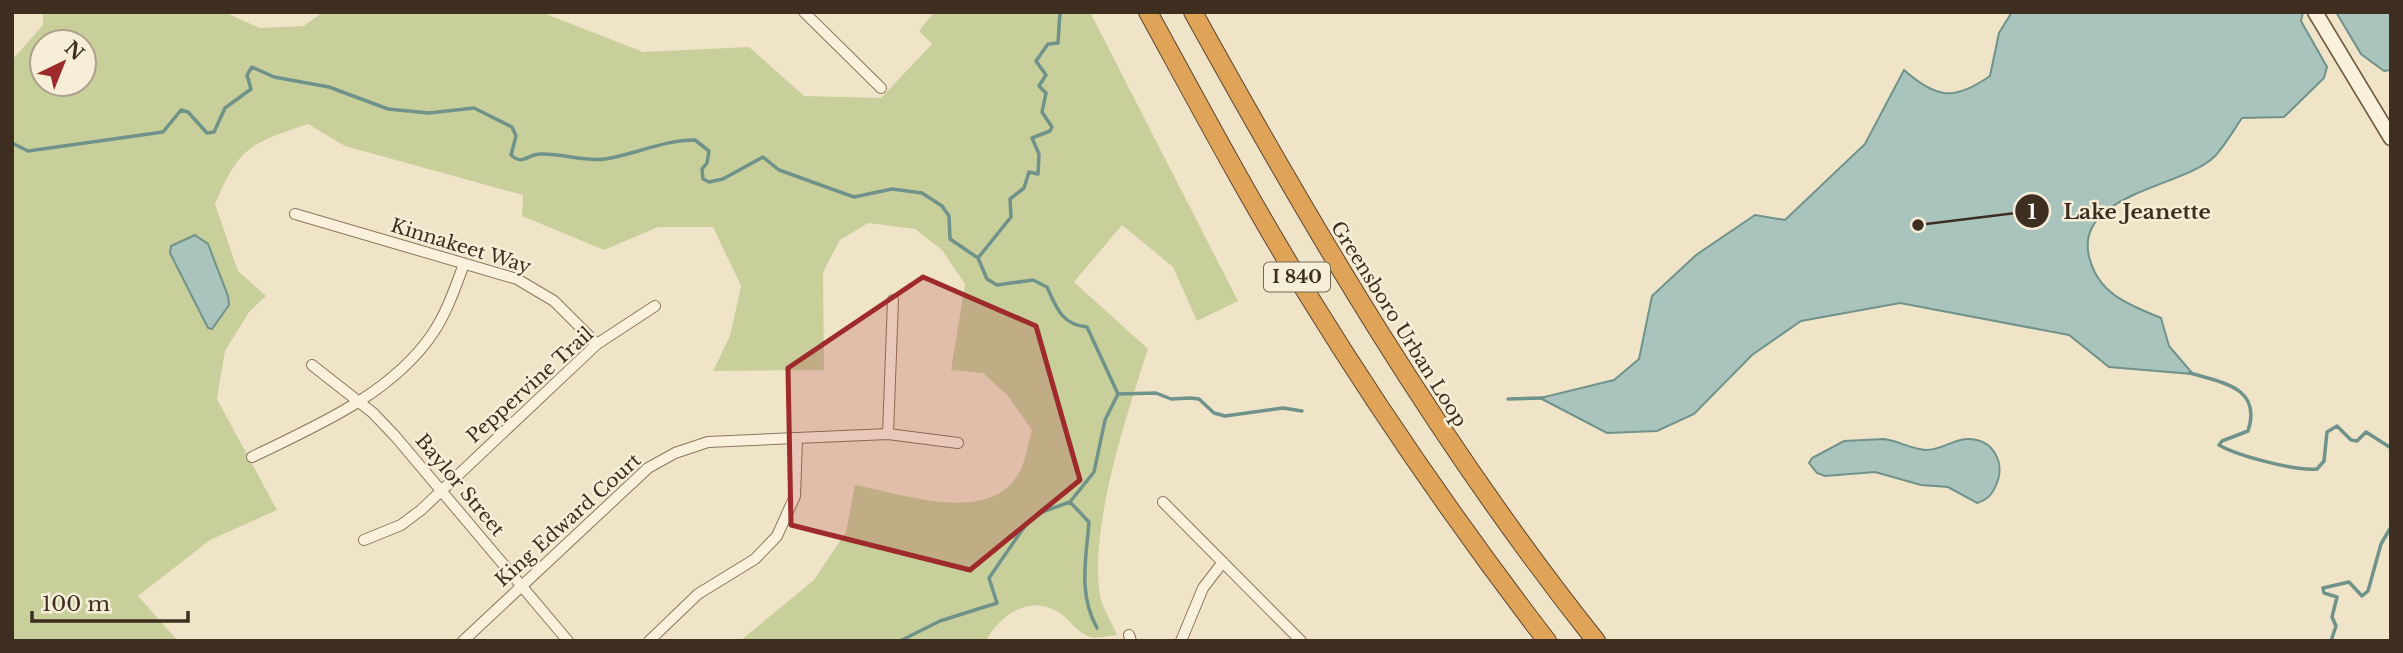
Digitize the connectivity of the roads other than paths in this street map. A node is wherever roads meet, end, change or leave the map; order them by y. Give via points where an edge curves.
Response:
1 (804, 12) edge
2 (1148, 12) edge
3 (1193, 12) edge
4 (2316, 14) edge
5 (881, 88) dead end
6 (2391, 138) edge
7 (295, 214) dead end
8 (464, 264) junction
9 (893, 300) dead end
10 (655, 306) dead end
11 (597, 344) junction
12 (312, 365) dead end
13 (357, 401) junction
14 (888, 434) junction
15 (797, 438) junction
16 (958, 443) dead end
17 (252, 457) dead end
18 (440, 491) junction
19 (1163, 502) dead end
20 (1464, 530) junction
21 (364, 540) dead end
22 (1223, 562) junction
23 (1537, 564) junction
24 (522, 585) junction
25 (463, 641) edge
26 (568, 641) edge
27 (649, 641) edge
28 (1181, 641) edge
29 (1301, 641) edge
30 (1535, 641) edge
31 (1547, 641) edge
32 (1596, 641) edge
33 (1610, 641) edge

1 - 5 street
2 - 20 highway, I 840 via 1306,292
3 - 23 highway, Greensboro Urban Loop / I 840 via 1354,296 1454,449
4 - 6 main road
7 - 8 street, Kinnakeet Way
8 - 11 street, Kinnakeet Way via 537,289
8 - 13 street via 444,314 420,350
9 - 14 street
10 - 11 street, Peppervine Trail
11 - 18 street, Peppervine Trail
12 - 13 street, Baylor Street
13 - 17 street
13 - 18 street, Baylor Street via 396,436
14 - 15 street, King Edward Court
14 - 16 street, King Edward Court
15 - 24 street, King Edward Court via 708,442 675,453 649,468
15 - 27 street via 795,496 777,536 755,559 698,594
18 - 21 street, Peppervine Trail via 401,525
18 - 24 street, Baylor Street
19 - 22 street
20 - 30 highway
20 - 31 highway, I 840
22 - 28 street via 1203,588
22 - 29 street
23 - 32 highway, Greensboro Urban Loop / I 840
23 - 33 highway
24 - 25 street, King Edward Court
24 - 26 street, Baylor Street

